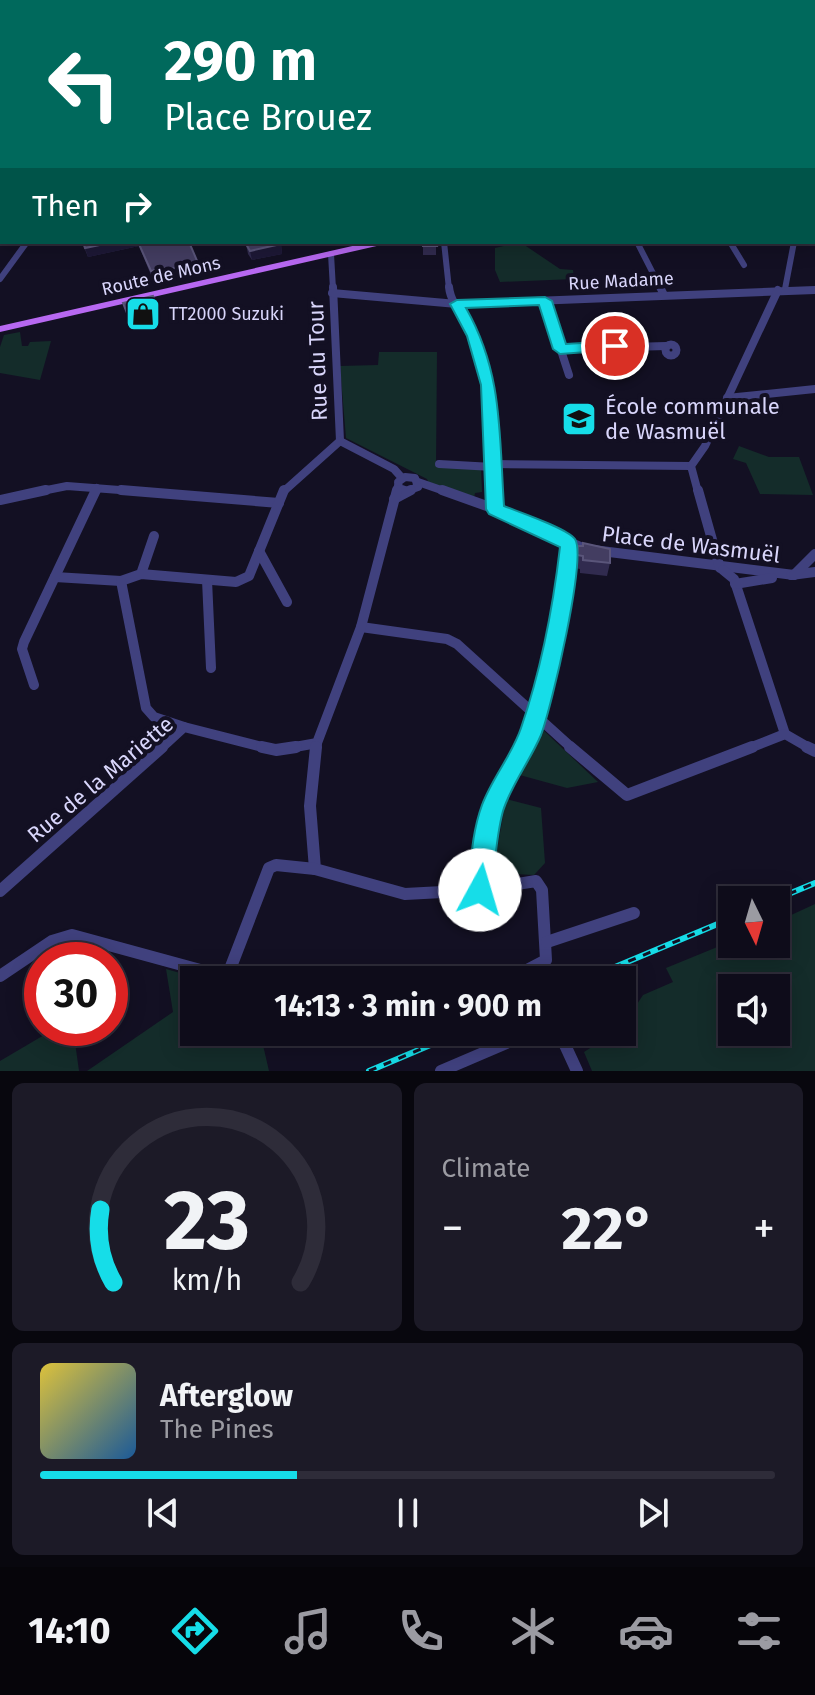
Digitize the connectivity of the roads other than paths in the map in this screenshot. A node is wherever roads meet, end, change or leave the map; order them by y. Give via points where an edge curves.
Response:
1 (26, 244) edge
2 (373, 244) edge
3 (444, 244) edge
4 (638, 244) edge
5 (731, 244) edge
6 (792, 244) edge
7 (331, 254) junction
8 (744, 265) dead end
9 (0, 279) edge
10 (782, 290) junction
11 (815, 290) edge
12 (332, 293) junction
13 (664, 295) junction
14 (545, 301) junction
15 (457, 304) junction
16 (0, 329) edge
17 (666, 346) dead end
18 (560, 349) junction
19 (569, 375) dead end
20 (815, 389) edge
21 (727, 398) junction
22 (340, 441) junction
23 (439, 464) dead end
24 (493, 465) junction
25 (691, 466) junction
26 (409, 484) junction
27 (97, 488) junction
28 (0, 500) edge
29 (279, 503) junction
30 (495, 509) junction
31 (154, 536) dead end
32 (566, 540) junction
33 (259, 551) junction
34 (815, 554) edge
35 (720, 568) junction
36 (815, 572) edge
37 (141, 574) junction
38 (794, 575) junction
39 (55, 577) junction
40 (207, 580) junction
41 (121, 581) junction
42 (735, 584) junction
43 (287, 602) dead end
44 (361, 627) junction
45 (211, 668) dead end
46 (34, 685) dead end
47 (535, 714) junction
48 (184, 727) junction
49 (785, 734) junction
50 (317, 743) junction
51 (815, 751) edge
52 (315, 869) junction
53 (480, 890) junction
54 (0, 891) edge
55 (634, 913) dead end
56 (547, 942) junction
57 (185, 966) edge
58 (236, 966) edge
59 (535, 966) edge
60 (0, 976) edge
61 (499, 1046) edge
62 (565, 1046) edge
63 (441, 1071) edge
64 (577, 1071) edge

1 - 9 street
2 - 7 main road, Route de Mons
3 - 15 street via 449,294
4 - 13 street
5 - 8 street
6 - 10 street
7 - 12 street, Rue du Tour
7 - 16 main road, Route de Mons
10 - 11 street, Rue Madame
10 - 13 street, Rue Madame
10 - 21 street
12 - 15 street, Rue Madame
12 - 22 street, Rue du Tour
13 - 14 street, Rue Madame
14 - 15 street, Rue Madame
14 - 18 street
15 - 24 street via 487,376
17 - 18 street
18 - 19 street
20 - 21 street
21 - 25 street
22 - 26 street, Rue du Tour via 394,469
22 - 29 street via 284,490
23 - 24 street
24 - 25 street
24 - 30 street
25 - 35 street
26 - 30 street
26 - 44 street via 392,502
27 - 28 street via 57,486
27 - 29 street
27 - 39 street
29 - 33 street
30 - 32 street
31 - 37 street
32 - 35 street, Place de Wasmuël via 593,551
32 - 47 street, Place de Wasmuël via 566,579
33 - 40 street via 249,576 236,582
33 - 43 street
34 - 38 street
35 - 38 street, Place de Wasmuël
35 - 42 street
36 - 38 street
37 - 40 street
37 - 41 street
38 - 42 street, Place de Wasmuël
39 - 41 street
39 - 46 street via 22,649
40 - 45 street
41 - 48 street via 146,708 154,717
42 - 49 street
44 - 47 street via 452,641
44 - 50 street
47 - 49 street via 627,795
47 - 53 street, Place de Wasmuël via 531,733 493,805
48 - 50 street, Rue de la Mariette via 276,750
48 - 54 street, Rue de la Mariette
49 - 51 street
50 - 52 street via 308,818
52 - 53 street via 405,894
52 - 58 street via 269,868
53 - 56 street via 536,881 542,890
55 - 56 street
56 - 59 street via 546,960
57 - 60 street via 72,935 60,937
61 - 63 street
62 - 64 street

